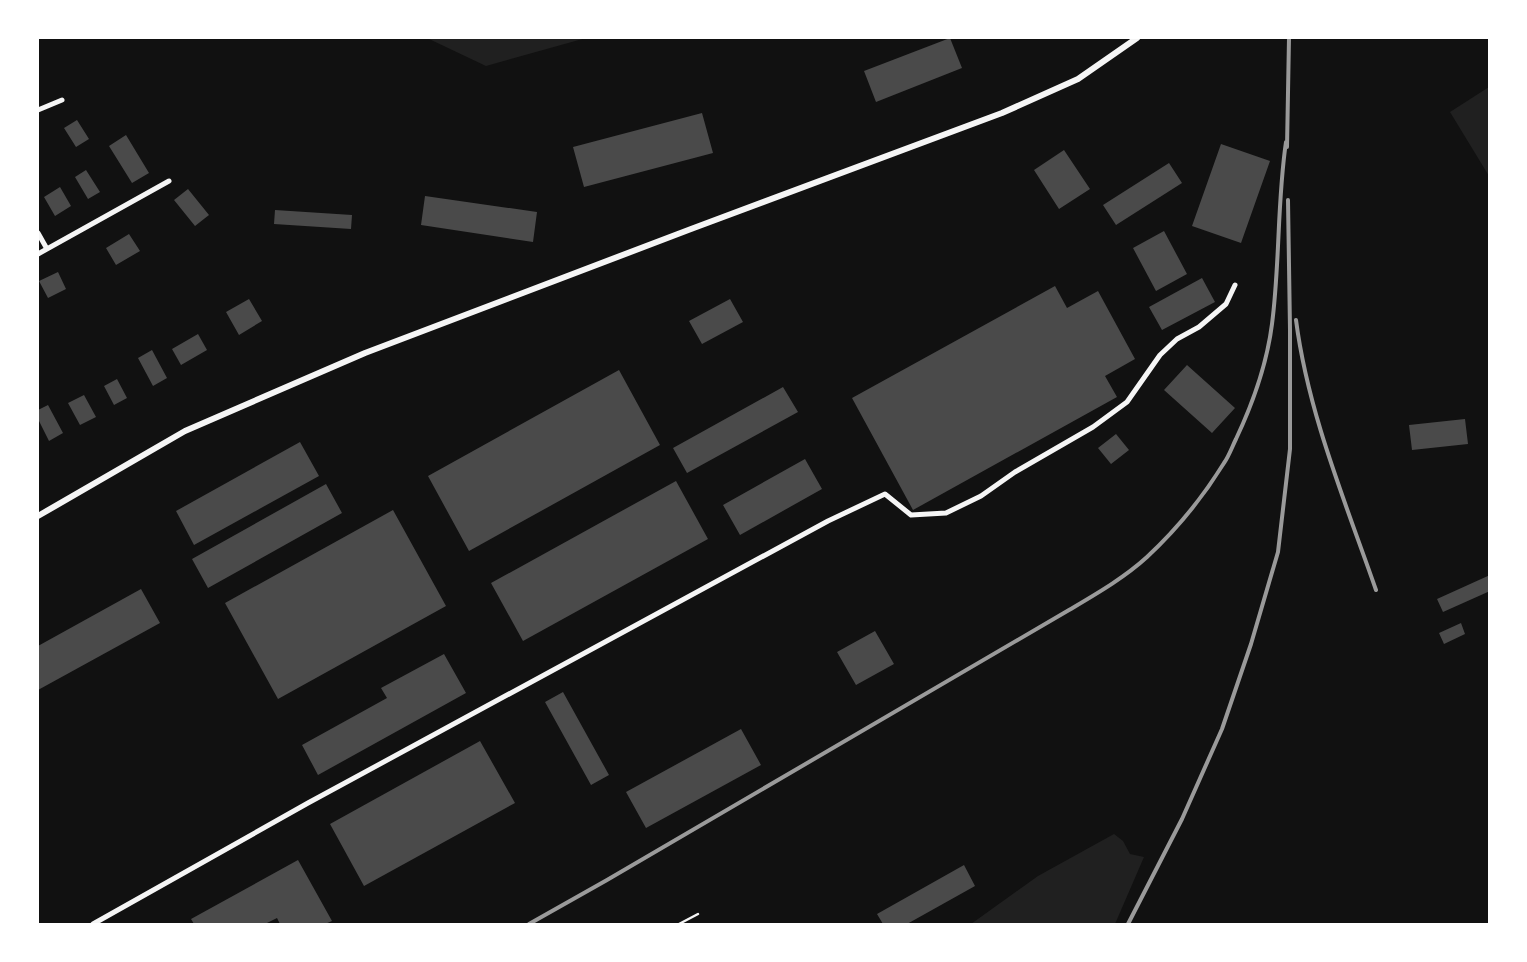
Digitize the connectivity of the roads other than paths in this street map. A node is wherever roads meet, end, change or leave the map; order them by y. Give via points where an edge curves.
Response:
1 (1138, 38) edge
2 (62, 100) dead end
3 (38, 110) edge
4 (169, 181) dead end
5 (38, 233) edge
6 (47, 249) junction
7 (38, 254) edge
8 (1236, 285) dead end
9 (38, 516) edge
10 (698, 914) dead end
11 (93, 924) edge
12 (679, 924) edge

1 - 9 street via 1078,79 1002,113 365,352 185,431
2 - 3 street
4 - 6 street
5 - 6 street
6 - 7 street
8 - 11 street via 1226,304 1160,355 1127,402 1093,427 1015,472 981,496 946,514 911,515 885,494 828,521 308,803
10 - 12 lane

